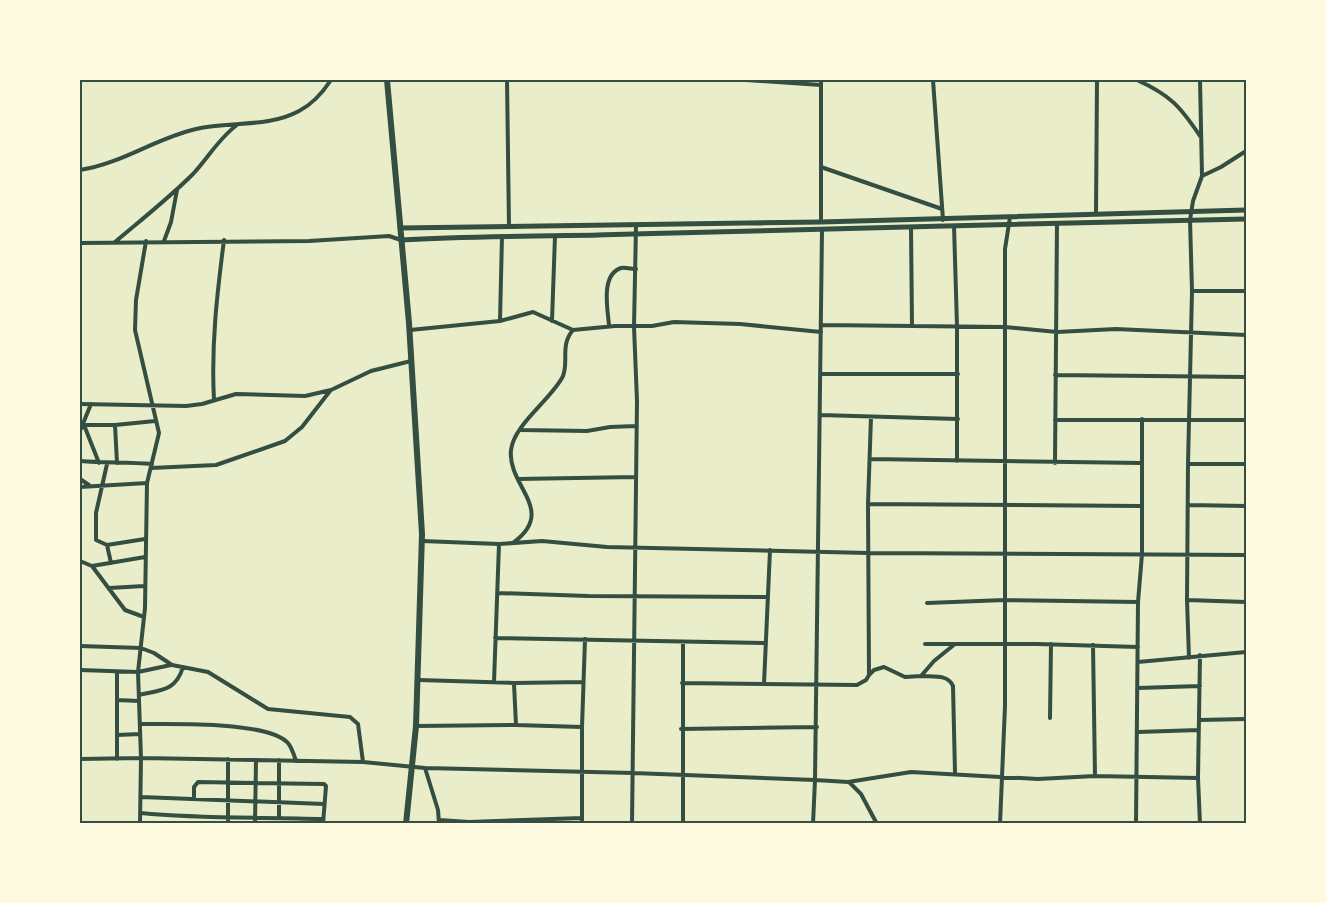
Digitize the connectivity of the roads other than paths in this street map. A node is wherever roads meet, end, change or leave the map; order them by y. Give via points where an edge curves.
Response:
1 (331, 80) edge
2 (387, 80) edge
3 (507, 80) edge
4 (746, 80) edge
5 (933, 80) edge
6 (1096, 80) edge
7 (1137, 80) edge
8 (1200, 80) edge
9 (821, 82) edge
10 (238, 124) junction
11 (1201, 137) junction
12 (1246, 151) edge
13 (821, 167) junction
14 (80, 170) edge
15 (1202, 177) junction
16 (177, 189) junction
17 (942, 208) junction
18 (1246, 210) edge
19 (1191, 212) junction
20 (1096, 213) junction
21 (1010, 217) junction
22 (943, 218) junction
23 (1246, 219) edge
24 (1190, 220) junction
25 (821, 222) junction
26 (1057, 223) junction
27 (1008, 225) junction
28 (636, 226) junction
29 (942, 226) junction
30 (954, 226) junction
31 (911, 227) junction
32 (400, 228) junction
33 (508, 228) junction
34 (822, 230) junction
35 (636, 234) junction
36 (389, 236) junction
37 (502, 236) junction
38 (555, 236) junction
39 (224, 240) junction
40 (401, 240) junction
41 (164, 241) junction
42 (114, 242) junction
43 (146, 242) junction
44 (80, 243) edge
45 (636, 268) junction
46 (1192, 291) junction
47 (1246, 291) edge
48 (500, 321) junction
49 (552, 321) junction
50 (821, 325) junction
51 (609, 326) junction
52 (912, 326) junction
53 (957, 326) junction
54 (634, 327) junction
55 (1005, 327) junction
56 (409, 330) junction
57 (573, 330) junction
58 (1057, 332) junction
59 (1191, 332) junction
60 (821, 333) junction
61 (1246, 335) edge
62 (411, 361) junction
63 (820, 374) junction
64 (957, 374) junction
65 (1055, 375) junction
66 (1189, 377) junction
67 (1246, 377) edge
68 (331, 390) junction
69 (214, 400) junction
70 (80, 404) edge
71 (92, 404) junction
72 (152, 405) junction
73 (820, 415) junction
74 (871, 417) junction
75 (958, 419) junction
76 (1142, 419) junction
77 (1055, 420) junction
78 (1189, 420) junction
79 (1246, 420) edge
80 (155, 421) junction
81 (84, 424) junction
82 (115, 425) junction
83 (636, 426) junction
84 (520, 430) junction
85 (80, 431) edge
86 (870, 459) junction
87 (80, 461) edge
88 (957, 461) junction
89 (1006, 462) junction
90 (99, 463) junction
91 (117, 463) junction
92 (1055, 463) junction
93 (1141, 463) junction
94 (107, 464) junction
95 (1188, 464) junction
96 (1246, 464) edge
97 (151, 466) junction
98 (635, 477) junction
99 (80, 479) edge
100 (518, 479) junction
101 (147, 483) junction
102 (102, 484) junction
103 (89, 485) junction
104 (80, 487) edge
105 (868, 504) junction
106 (1006, 505) junction
107 (1188, 505) junction
108 (1140, 506) junction
109 (1246, 506) edge
110 (145, 539) junction
111 (422, 541) junction
112 (513, 543) junction
113 (107, 544) junction
114 (499, 544) junction
115 (635, 548) junction
116 (770, 550) junction
117 (819, 551) junction
118 (868, 552) junction
119 (1006, 552) junction
120 (1142, 554) junction
121 (1189, 554) junction
122 (1246, 555) edge
123 (145, 557) junction
124 (80, 561) edge
125 (111, 563) junction
126 (92, 566) junction
127 (144, 586) junction
128 (109, 588) junction
129 (497, 593) junction
130 (634, 596) junction
131 (768, 597) junction
132 (1005, 600) junction
133 (1187, 600) junction
134 (1138, 602) junction
135 (1246, 602) edge
136 (927, 603) dead end
137 (144, 617) junction
138 (495, 638) junction
139 (585, 639) junction
140 (634, 640) junction
141 (682, 642) junction
142 (766, 643) junction
143 (925, 644) dead end
144 (955, 644) junction
145 (1005, 644) junction
146 (1051, 644) junction
147 (1093, 645) junction
148 (80, 646) edge
149 (1138, 647) junction
150 (141, 648) junction
151 (1246, 652) edge
152 (1200, 656) junction
153 (1189, 658) junction
154 (1138, 662) junction
155 (172, 665) junction
156 (183, 667) junction
157 (80, 670) edge
158 (117, 672) junction
159 (138, 672) junction
160 (869, 675) junction
161 (921, 676) junction
162 (419, 680) junction
163 (494, 682) junction
164 (583, 682) junction
165 (514, 683) junction
166 (682, 683) junction
167 (764, 684) junction
168 (817, 686) junction
169 (1200, 686) junction
170 (1138, 688) junction
171 (139, 695) junction
172 (117, 700) junction
173 (139, 701) junction
174 (1050, 718) dead end
175 (1246, 719) edge
176 (1199, 720) junction
177 (140, 724) junction
178 (516, 725) junction
179 (416, 726) junction
180 (582, 727) junction
181 (817, 727) junction
182 (681, 729) junction
183 (1199, 730) junction
184 (1138, 732) junction
185 (140, 734) junction
186 (117, 735) junction
187 (141, 758) junction
188 (80, 759) edge
189 (117, 759) junction
190 (228, 759) junction
191 (256, 760) junction
192 (279, 760) junction
193 (296, 760) junction
194 (363, 762) junction
195 (412, 767) junction
196 (425, 768) junction
197 (582, 772) junction
198 (633, 773) junction
199 (955, 773) junction
200 (682, 776) junction
201 (1095, 776) junction
202 (1137, 777) junction
203 (1002, 778) junction
204 (1198, 778) junction
205 (815, 780) junction
206 (848, 782) junction
207 (229, 783) junction
208 (256, 783) junction
209 (279, 783) junction
210 (141, 797) junction
211 (194, 799) junction
212 (228, 800) junction
213 (256, 801) junction
214 (279, 802) junction
215 (324, 804) junction
216 (141, 813) junction
217 (180, 817) junction
218 (256, 817) junction
219 (228, 818) junction
220 (279, 818) junction
221 (582, 818) junction
222 (205, 821) edge
223 (323, 821) edge
224 (439, 821) edge
225 (469, 823) edge
226 (1092, 823) edge
227 (140, 824) edge
228 (180, 824) edge
229 (228, 824) edge
230 (255, 824) edge
231 (406, 824) edge
232 (582, 824) edge
233 (632, 824) edge
234 (683, 824) edge
235 (813, 824) edge
236 (877, 824) edge
237 (1000, 824) edge
238 (1107, 824) edge
239 (1136, 824) edge
240 (1200, 824) edge

1 - 10 street via 298,112
2 - 32 highway
3 - 33 street
4 - 9 street
5 - 17 street
6 - 20 street
7 - 11 street via 1171,98
8 - 11 street
9 - 13 street
10 - 14 street via 197,128 112,162
10 - 16 street
11 - 15 street
12 - 15 street
13 - 17 street
13 - 25 street
15 - 19 street
16 - 41 street
16 - 42 street
17 - 22 street
18 - 19 main road
19 - 20 main road
19 - 24 street
20 - 21 main road
21 - 22 main road
21 - 27 street
22 - 25 main road
22 - 29 street
23 - 24 main road
24 - 26 main road
24 - 46 street
25 - 28 main road
26 - 27 main road
26 - 58 street
27 - 30 main road
27 - 55 street
28 - 33 main road
28 - 35 street
29 - 30 main road
29 - 31 main road
30 - 53 street
31 - 34 main road
31 - 52 street
32 - 33 main road
32 - 36 street
32 - 40 highway
34 - 35 main road
34 - 50 street
35 - 38 main road
35 - 45 street
36 - 39 street
36 - 40 street
37 - 38 main road
37 - 40 main road
37 - 48 street
38 - 49 street
39 - 41 street
39 - 69 street via 214,323
40 - 56 highway
41 - 43 street
42 - 43 street
42 - 44 street
43 - 72 street via 135,330
45 - 51 street via 621,268 609,281
45 - 54 street
46 - 47 street
46 - 59 street
48 - 49 street via 533,312
48 - 56 street
49 - 57 street
50 - 52 street
50 - 60 street
51 - 54 street
51 - 57 street
52 - 53 street
53 - 55 street
53 - 64 street
54 - 60 street via 674,322 740,324
54 - 83 street
55 - 58 street
55 - 89 street
56 - 62 highway
57 - 84 street via 566,342 562,378
58 - 59 street
58 - 65 street
59 - 61 street
59 - 66 street
60 - 63 street
62 - 68 street via 371,371
62 - 111 highway
63 - 64 street
63 - 73 street
64 - 75 street
65 - 66 street
65 - 77 street
66 - 67 street
66 - 78 street
68 - 69 street via 305,396 236,394
68 - 97 street via 302,427 285,441 216,465
69 - 72 street via 186,406
70 - 71 street
71 - 72 street
71 - 81 street
72 - 80 street
73 - 74 street
73 - 117 street
74 - 75 street
74 - 86 street
75 - 88 street
76 - 77 street
76 - 78 street
76 - 93 street
77 - 92 street
78 - 79 street
78 - 95 street
80 - 82 street
80 - 97 street via 159,433
81 - 82 street
81 - 85 street
81 - 90 street
82 - 91 street
83 - 84 street via 587,431
83 - 98 street
84 - 100 street via 511,450
86 - 88 street
86 - 105 street
87 - 90 street
88 - 89 street
89 - 92 street
89 - 106 street
90 - 94 street
91 - 94 street
91 - 97 street
92 - 93 street
93 - 108 street
94 - 102 street
95 - 96 street
95 - 107 street
97 - 101 street
98 - 100 street
98 - 115 street
99 - 103 street
100 - 112 street via 532,515 527,530
101 - 102 street
101 - 110 street
102 - 103 street
102 - 113 street via 96,540
103 - 104 street
105 - 106 street
105 - 118 street
106 - 108 street
106 - 119 street
107 - 109 street
107 - 121 street
108 - 120 street
110 - 113 street
110 - 123 street
111 - 114 street
111 - 162 highway
112 - 114 street
112 - 115 street
113 - 125 street
114 - 129 street
115 - 116 street
115 - 130 street
116 - 117 street
116 - 131 street
117 - 118 street
117 - 168 street
118 - 119 street
118 - 160 street
119 - 120 street
119 - 132 street
120 - 121 street
120 - 134 street
121 - 122 street
121 - 133 street
123 - 125 street
123 - 127 street
124 - 126 street
125 - 126 street
126 - 128 street
127 - 128 street
127 - 137 street
128 - 137 street via 125,610
129 - 130 street
129 - 138 street
130 - 131 street
130 - 140 street
131 - 142 street
132 - 134 street
132 - 136 street
132 - 145 street
133 - 135 street
133 - 153 street
134 - 149 street
137 - 150 street
138 - 139 street
138 - 163 street
139 - 140 street
139 - 164 street
140 - 141 street
140 - 198 street
141 - 142 street
141 - 166 street
142 - 167 street
143 - 144 street
144 - 145 street
144 - 161 street
145 - 146 street
145 - 203 street
146 - 147 street
146 - 174 street
147 - 149 street
147 - 201 street
148 - 150 street
149 - 154 street
150 - 155 street
150 - 159 street
151 - 152 street
152 - 153 street
152 - 169 street
153 - 154 street
154 - 170 street
155 - 156 street
155 - 159 street
156 - 171 street via 177,682 168,688
156 - 194 street via 218,677 268,710 350,717 358,724
157 - 158 street
158 - 159 street
158 - 172 street
159 - 171 street
160 - 161 street via 884,667 905,677
160 - 168 street via 857,685
161 - 199 street via 946,678 953,686
162 - 163 street
162 - 179 highway
163 - 165 street
164 - 165 street
164 - 180 street
165 - 178 street
166 - 167 street
166 - 182 street
167 - 168 street
168 - 181 street
169 - 170 street
169 - 176 street
170 - 184 street
171 - 173 street
172 - 173 street
172 - 186 street
173 - 177 street
175 - 176 street
176 - 183 street
177 - 185 street
177 - 193 street via 244,727 285,740
178 - 179 street
178 - 180 street
179 - 195 highway
180 - 197 street
181 - 182 street
181 - 205 street
182 - 200 street
183 - 184 street
183 - 204 street
184 - 202 street
185 - 186 street
185 - 187 street
186 - 189 street
187 - 189 street
187 - 190 street
187 - 210 street
188 - 189 street
190 - 191 street
190 - 207 street
191 - 192 street
191 - 208 street
192 - 193 street
192 - 209 street
193 - 194 street
194 - 195 street
195 - 196 street
195 - 231 highway
196 - 197 street
196 - 224 street
197 - 198 street
197 - 221 street
198 - 200 street
198 - 233 street
199 - 203 street
199 - 206 street via 900,773
200 - 205 street
200 - 234 street
201 - 202 street
201 - 203 street
202 - 204 street
202 - 239 street
203 - 237 street
204 - 240 street
205 - 206 street
205 - 235 street
206 - 236 street via 861,794
207 - 208 street
207 - 211 street via 198,782
207 - 212 street
208 - 209 street
208 - 213 street
209 - 214 street
209 - 215 street via 324,784
210 - 211 street
210 - 216 street
211 - 212 street
212 - 213 street
212 - 219 street
213 - 214 street
213 - 218 street
214 - 215 street
214 - 220 street
215 - 223 street
216 - 217 street
216 - 227 street
217 - 222 street
217 - 228 street
218 - 219 street
218 - 220 street
218 - 230 street
219 - 222 street
219 - 229 street
220 - 223 street
221 - 225 street
221 - 232 street
224 - 225 street
226 - 238 street

